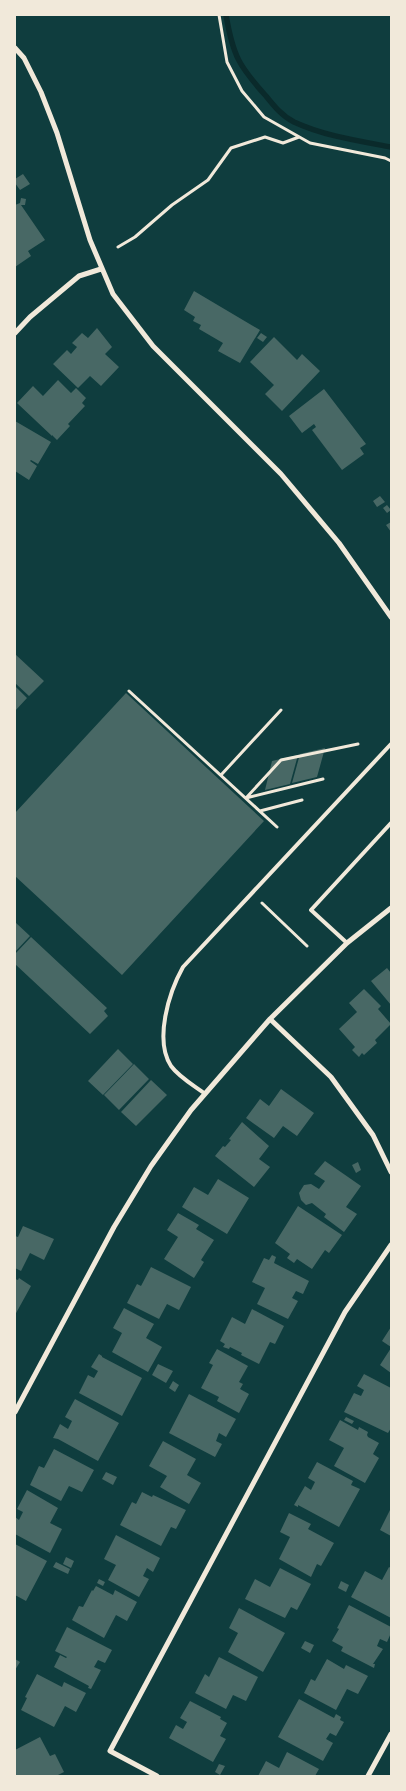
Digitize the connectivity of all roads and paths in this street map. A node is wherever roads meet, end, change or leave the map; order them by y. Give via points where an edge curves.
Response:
1 (219, 15) edge
2 (15, 48) edge
3 (299, 136) junction
4 (391, 161) edge
5 (118, 247) dead end
6 (101, 269) junction
7 (15, 332) edge
8 (391, 617) edge
9 (129, 691) dead end
10 (281, 710) dead end
11 (358, 744) dead end
12 (390, 746) edge
13 (221, 775) junction
14 (323, 779) dead end
15 (246, 798) junction
16 (302, 800) dead end
17 (260, 811) junction
18 (391, 823) edge
19 (277, 827) dead end
20 (262, 903) dead end
21 (391, 908) edge
22 (347, 943) junction
23 (306, 946) dead end
24 (270, 1019) junction
25 (204, 1093) junction
26 (391, 1172) edge
27 (391, 1245) edge
28 (15, 1412) edge
29 (391, 1734) edge
30 (157, 1776) edge
31 (368, 1776) edge

1 - 3 path via 227,62 242,91 264,117
2 - 6 street via 24,58 58,132
3 - 4 path via 310,143
3 - 5 path via 283,144 265,137 231,148 208,180
6 - 7 street via 79,276
6 - 8 street via 113,294 153,346 281,474 339,543
9 - 13 path
10 - 13 path
11 - 15 path via 281,760
12 - 25 lane via 183,967 176,979 163,1046 171,1066
13 - 15 path
14 - 15 path
15 - 17 path
16 - 17 path
17 - 19 path
18 - 22 lane via 311,910
20 - 23 path
21 - 22 street
22 - 24 street
24 - 25 street
24 - 26 street via 331,1076 373,1135
25 - 28 street via 151,1166 114,1227
27 - 30 street via 345,1312 110,1751
29 - 31 street

